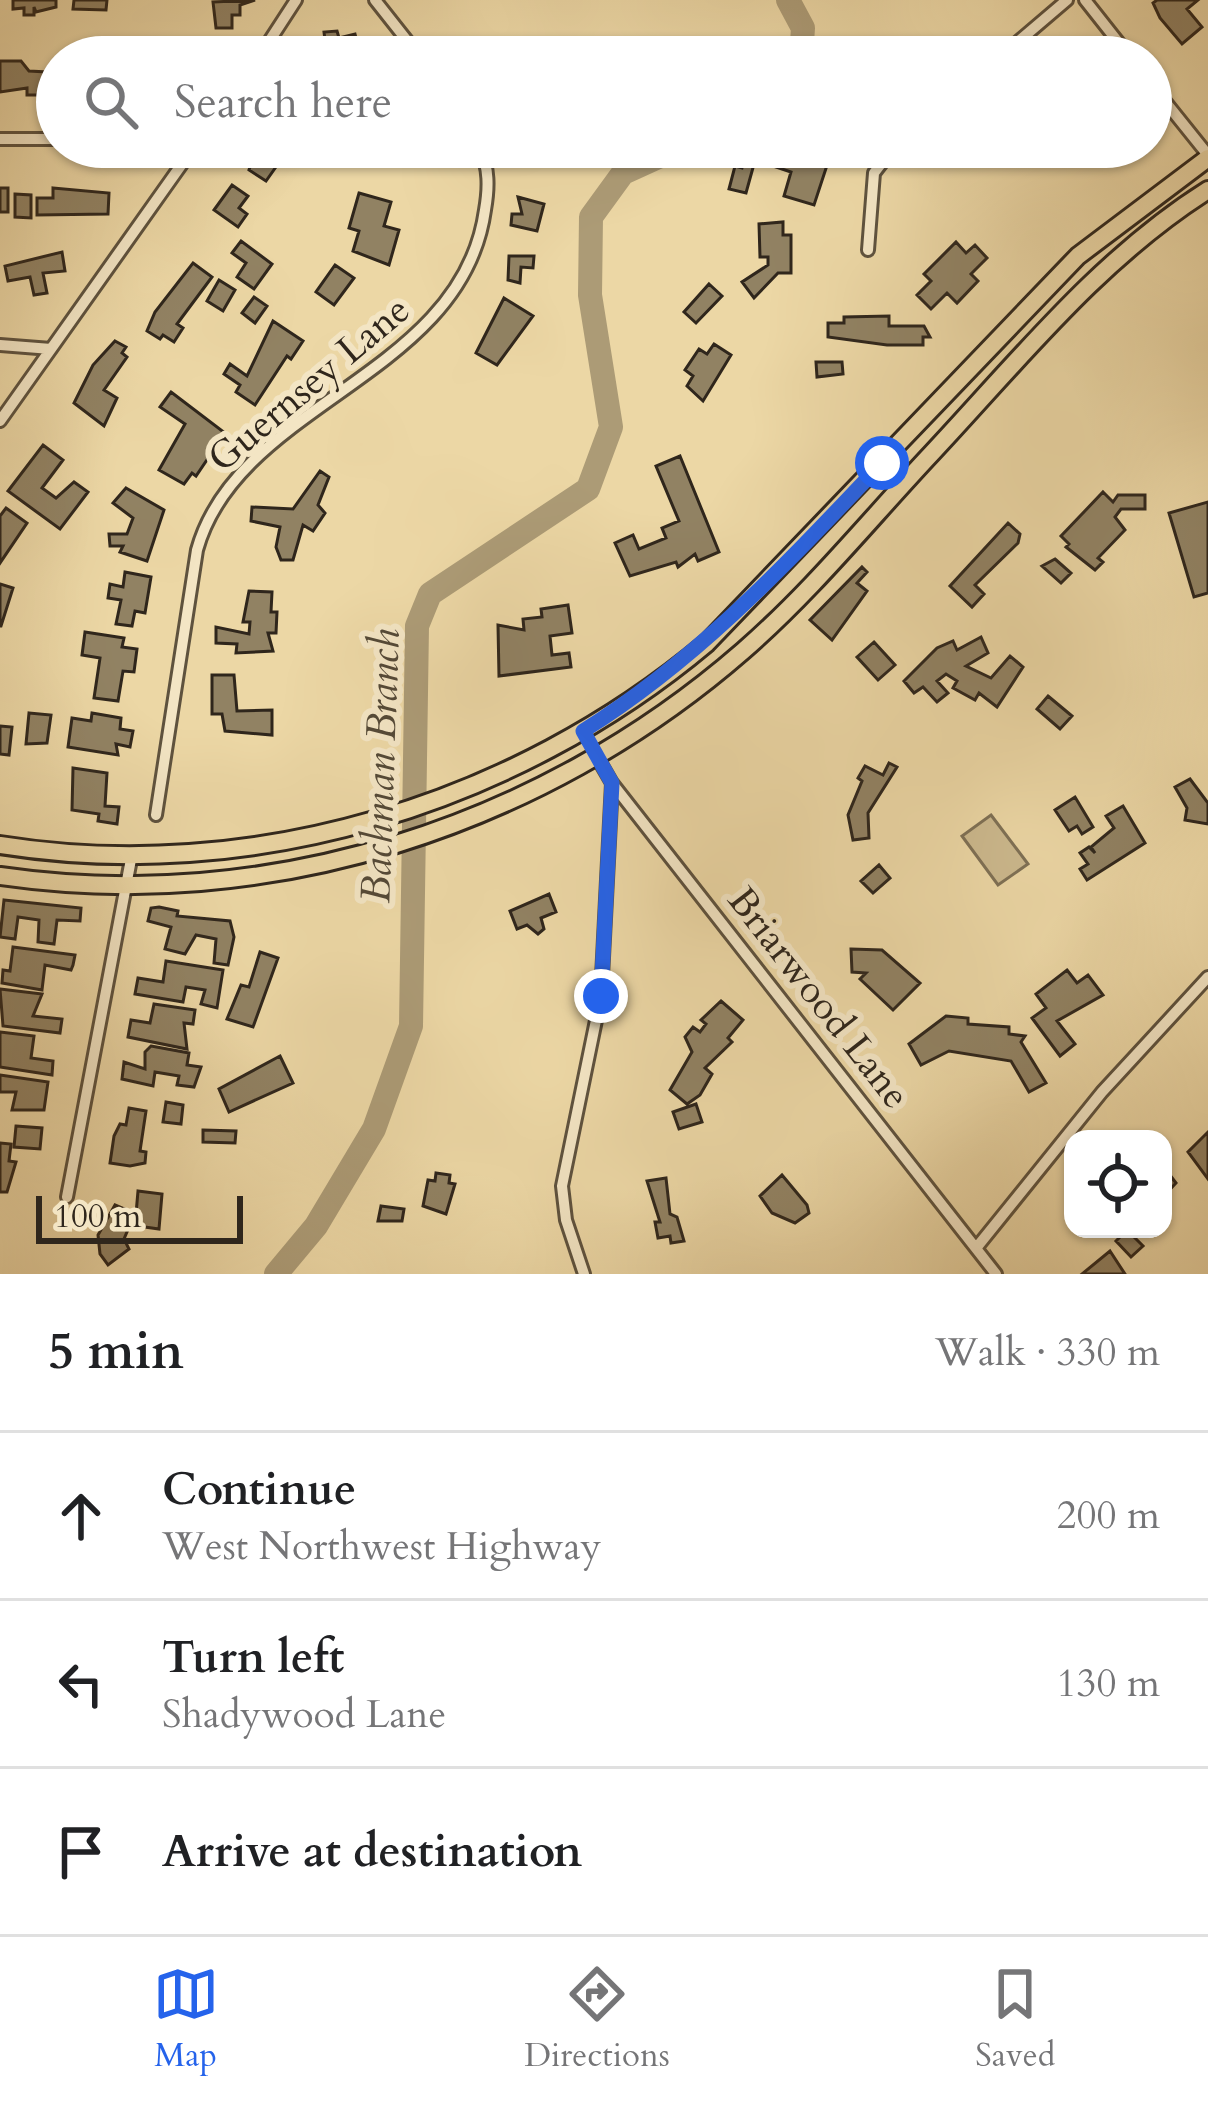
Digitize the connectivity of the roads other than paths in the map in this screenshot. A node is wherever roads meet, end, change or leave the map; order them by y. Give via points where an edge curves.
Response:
1 (296, 0) edge
2 (375, 0) edge
3 (1067, 0) edge
4 (1084, 0) edge
5 (273, 36) edge
6 (403, 36) edge
7 (1025, 36) edge
8 (1113, 36) edge
9 (1172, 111) edge
10 (0, 139) edge
11 (36, 139) edge
12 (1208, 157) edge
13 (176, 168) edge
14 (485, 168) edge
15 (878, 168) edge
16 (1208, 190) edge
17 (868, 250) dead end
18 (0, 345) edge
19 (51, 349) junction
20 (0, 421) edge
21 (882, 463) junction
22 (903, 484) junction
23 (583, 731) junction
24 (597, 757) junction
25 (612, 783) junction
26 (157, 815) dead end
27 (0, 845) edge
28 (132, 854) junction
29 (0, 876) edge
30 (126, 886) junction
31 (1208, 977) edge
32 (67, 1197) dead end
33 (977, 1247) junction
34 (584, 1274) edge
35 (996, 1274) edge

1 - 5 street
2 - 6 street
3 - 7 street
4 - 8 street
9 - 12 street
10 - 11 street
12 - 21 main road via 1078,256
13 - 19 street
14 - 26 street, Guernsey Lane via 484,222 445,303 263,453 213,509 197,550
15 - 17 street
16 - 22 main road via 1106,267
18 - 19 street
19 - 20 street
21 - 22 main road
21 - 23 main road via 707,643
22 - 24 main road via 744,650
23 - 24 main road
23 - 28 main road via 476,785 341,829 231,849
24 - 25 street, Briarwood Lane
24 - 30 main road via 440,830 316,866
25 - 33 street, Briarwood Lane
25 - 34 street via 601,996 562,1186
27 - 28 main road
28 - 30 street
29 - 30 main road
30 - 32 street
31 - 33 street
33 - 35 street, Briarwood Lane

